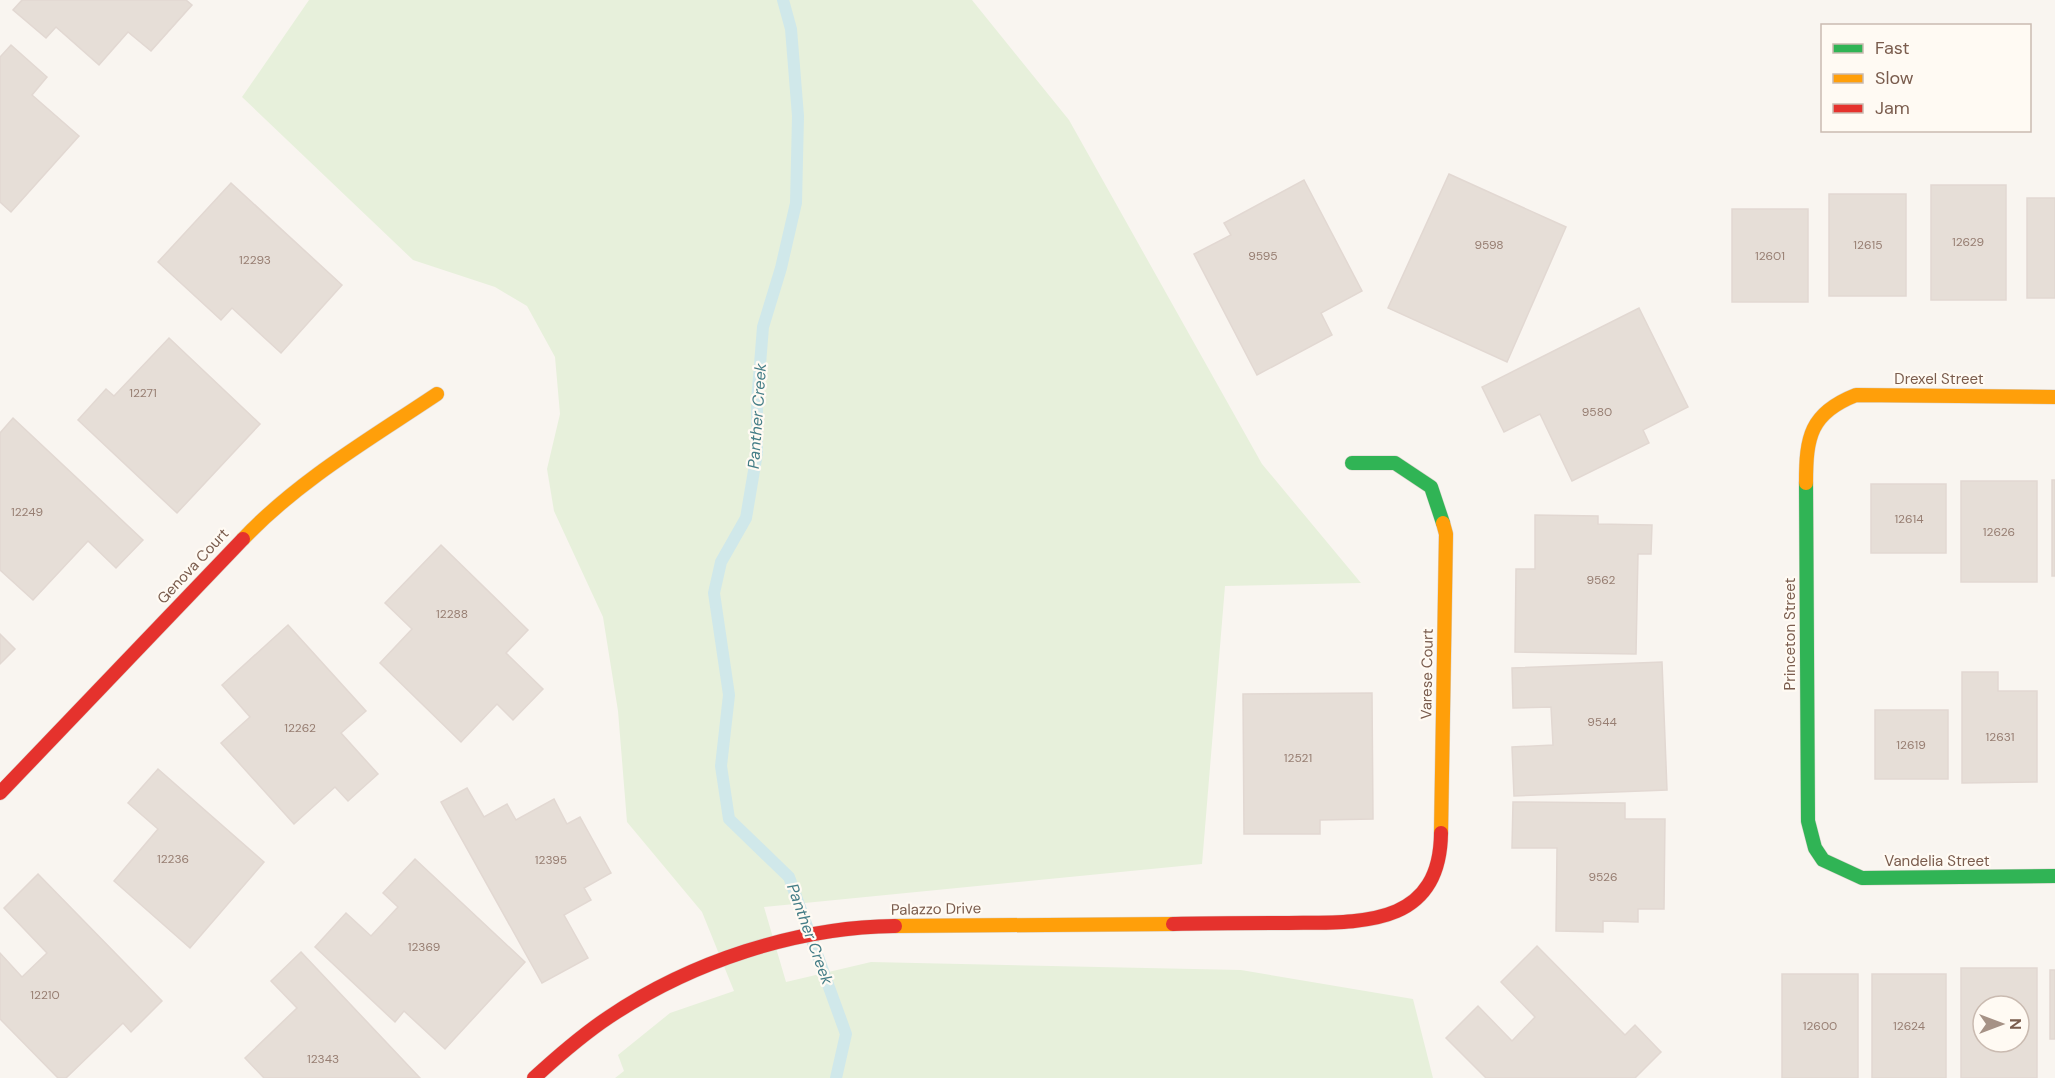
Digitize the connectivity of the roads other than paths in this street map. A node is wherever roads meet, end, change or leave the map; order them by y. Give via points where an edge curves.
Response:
1 (437, 394) dead end
2 (2055, 397) edge
3 (1826, 410) joint
4 (1352, 463) dead end
5 (0, 794) edge
6 (1823, 860) joint
7 (2055, 876) edge
8 (1378, 920) joint
9 (534, 1078) edge

1 - 5 street, Genova Court via 317,474 260,521
2 - 3 street, Drexel Street via 1856,395
3 - 6 street, Princeton Street via 1809,433 1806,449 1808,821 1815,848
4 - 8 street, Varese Court via 1395,463 1431,487 1446,534 1440,856 1422,894 1397,913
6 - 7 street, Vandelia Street via 1862,878
8 - 9 street, Palazzo Drive via 878,926 825,932 747,950 649,993 589,1032

